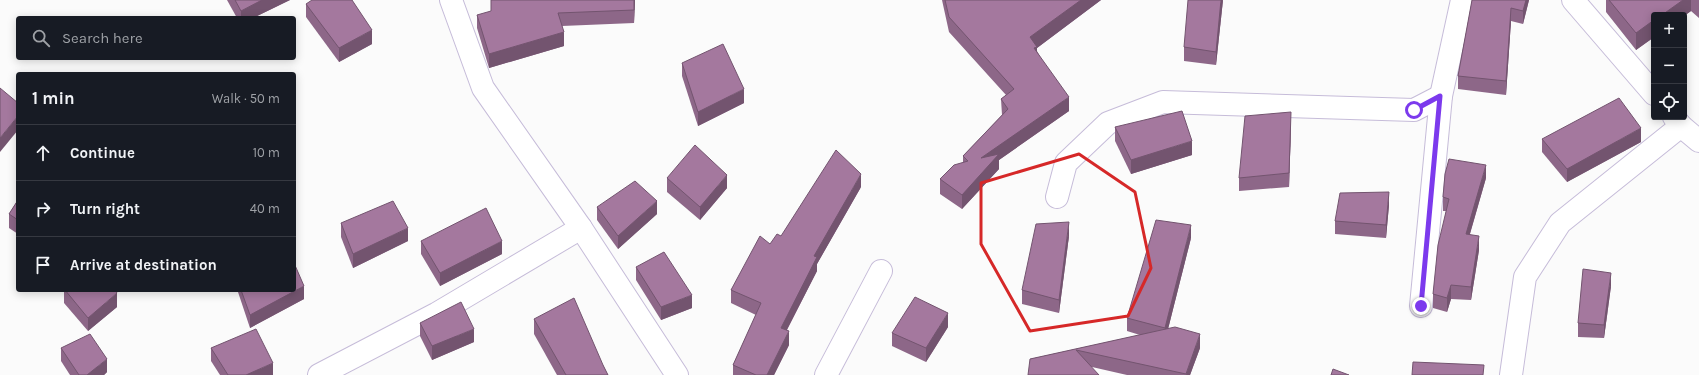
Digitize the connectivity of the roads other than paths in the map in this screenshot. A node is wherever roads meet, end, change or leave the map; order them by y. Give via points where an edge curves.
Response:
1 (451, 0) edge
2 (1462, 0) edge
3 (1574, 0) edge
4 (1651, 90) edge
5 (1440, 96) junction
6 (1678, 122) edge
7 (1699, 141) edge
8 (1057, 197) dead end
9 (581, 228) junction
10 (880, 272) dead end
11 (1421, 306) dead end
12 (319, 375) edge
13 (677, 375) edge
14 (826, 375) edge
15 (1511, 375) edge

1 - 9 street via 483,88
2 - 5 street
3 - 4 street
5 - 8 street via 1414,110 1163,102 1108,123 1066,163
5 - 11 street
6 - 7 street
6 - 15 street via 1560,223 1525,278
9 - 12 street via 436,314
9 - 13 street
10 - 14 street

